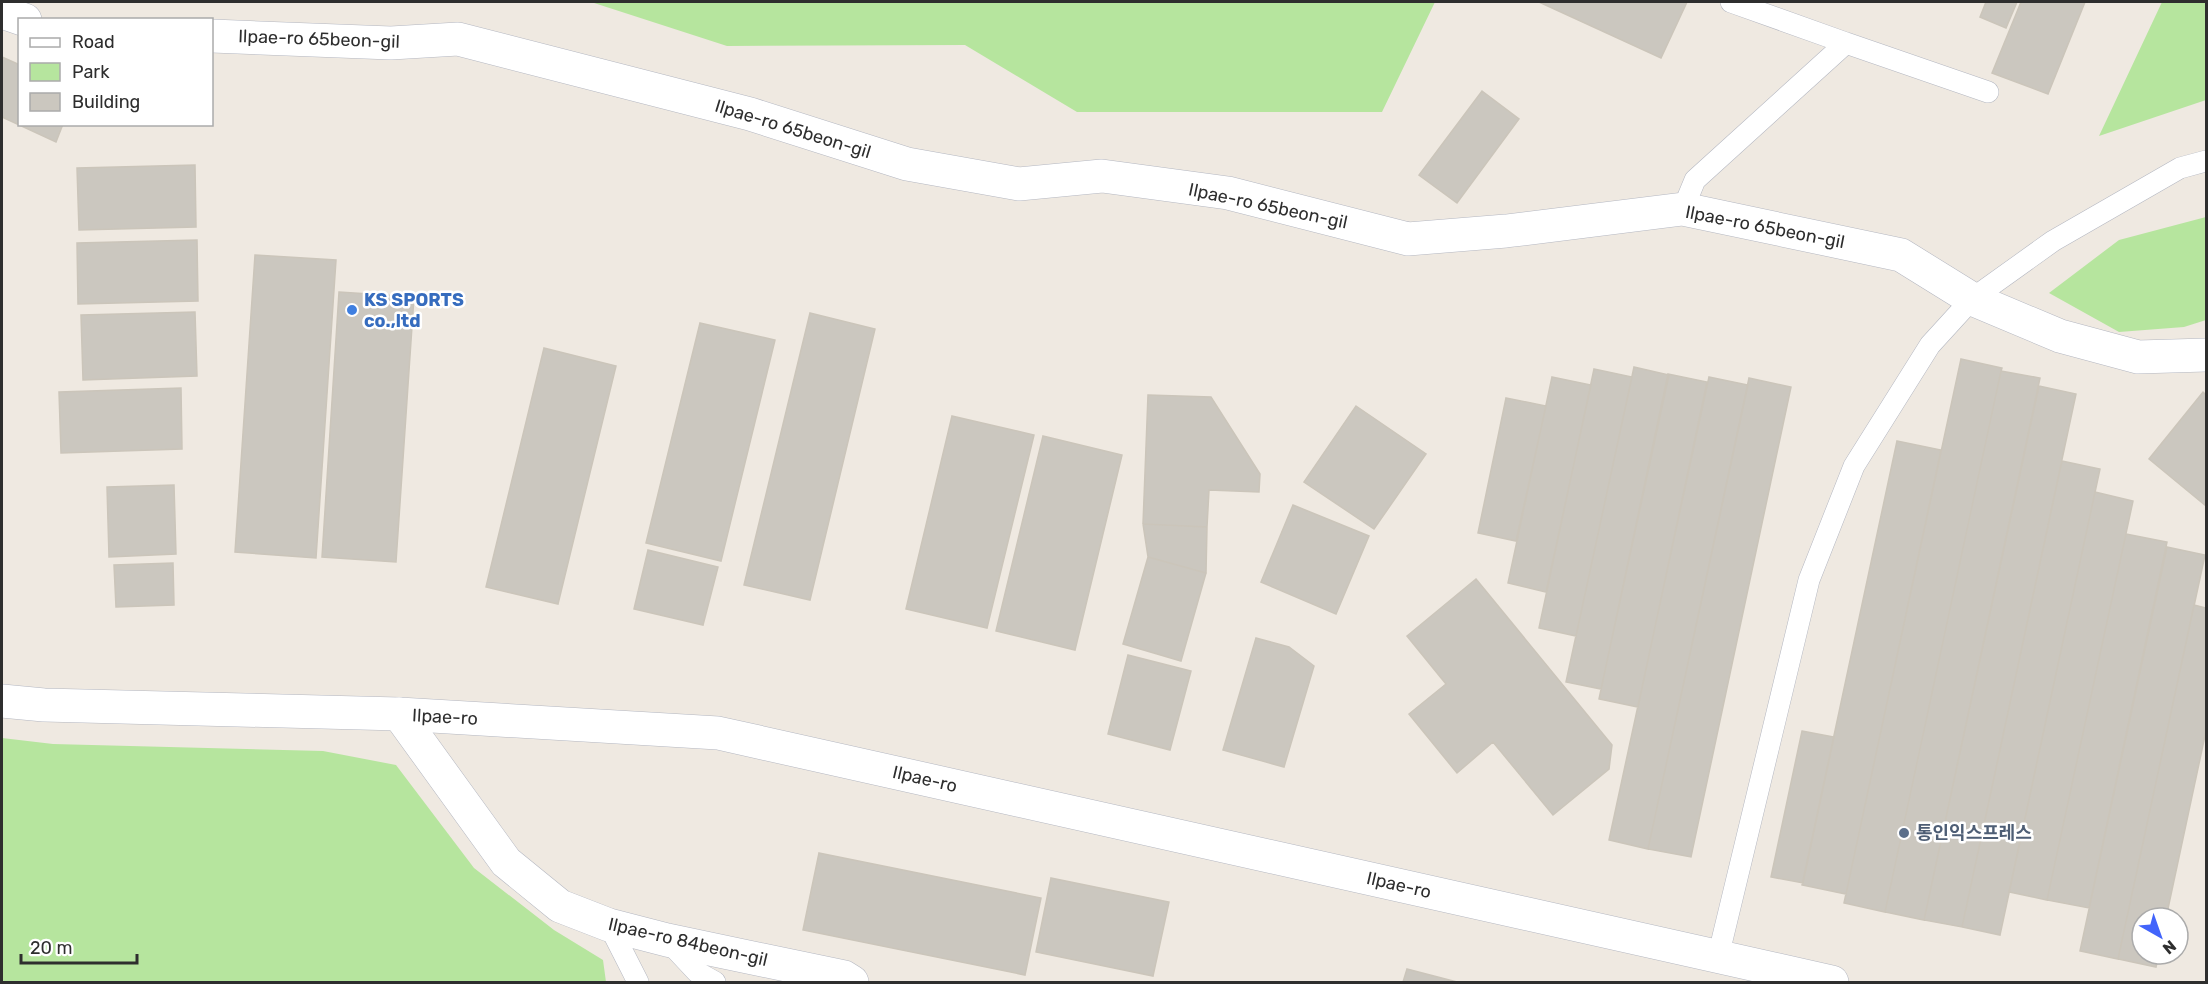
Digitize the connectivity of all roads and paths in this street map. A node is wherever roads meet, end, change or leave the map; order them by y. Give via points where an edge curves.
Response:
1 (1731, 2) edge
2 (2, 12) edge
3 (19, 18) edge
4 (213, 36) edge
5 (1846, 43) junction
6 (1988, 92) dead end
7 (2206, 161) edge
8 (1683, 209) junction
9 (1972, 299) junction
10 (2206, 355) edge
11 (2, 701) edge
12 (399, 714) junction
13 (609, 925) junction
14 (667, 940) junction
15 (1718, 957) junction
16 (638, 982) edge
17 (715, 982) edge
18 (852, 982) edge
19 (1832, 982) edge

1 - 5 lane
2 - 3 street
4 - 8 street, Ilpae-ro 65beon-gil via 391,43 458,39 750,114 906,164 1019,184 1102,176 1228,193 1408,238 1506,231
5 - 6 lane
5 - 8 lane via 1695,180
7 - 9 lane via 2180,168 2053,241
8 - 9 street, Ilpae-ro 65beon-gil via 1901,255
9 - 10 street, Ilpae-ro 65beon-gil via 2060,336 2138,357
9 - 15 lane via 1930,345 1854,466 1809,580
11 - 12 street, Ilpae-ro
12 - 13 street, Ilpae-ro 84beon-gil via 506,862 560,906
12 - 15 street, Ilpae-ro via 718,733
13 - 14 street, Ilpae-ro 84beon-gil
13 - 16 lane
14 - 17 lane via 697,972
14 - 18 street, Ilpae-ro 84beon-gil via 844,977
15 - 19 street, Ilpae-ro

